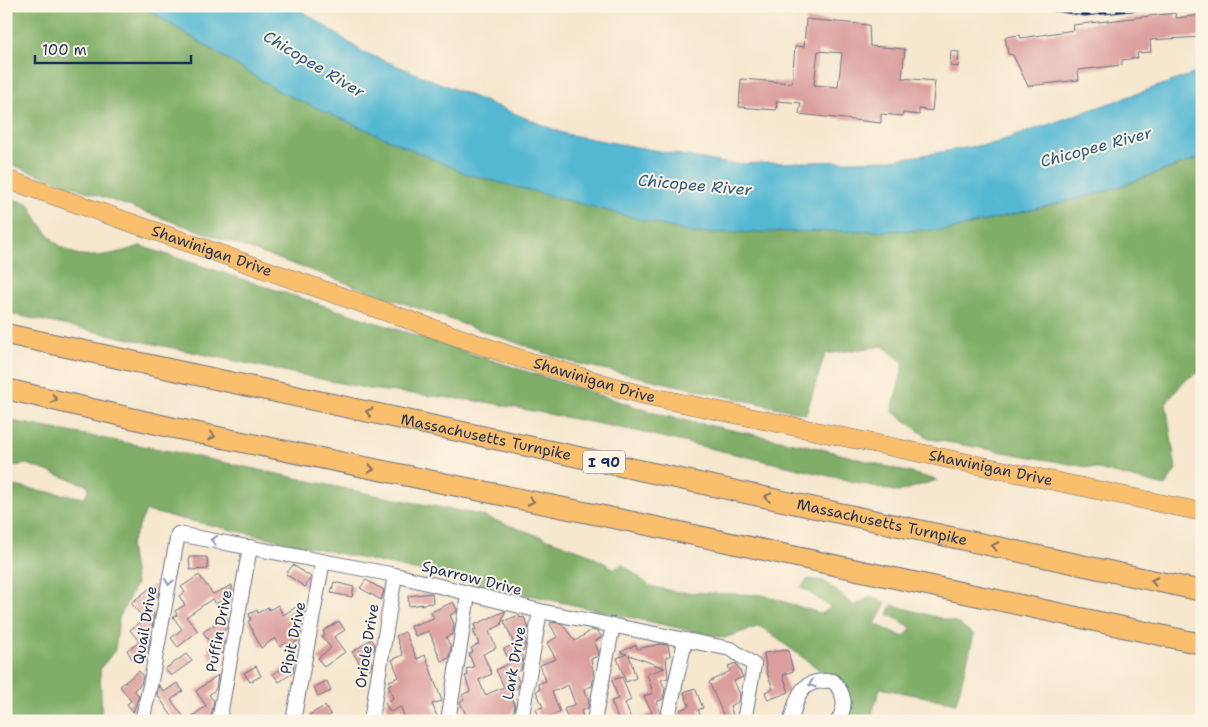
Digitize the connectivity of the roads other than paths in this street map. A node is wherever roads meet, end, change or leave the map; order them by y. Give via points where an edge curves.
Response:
1 (6, 179) edge
2 (6, 334) edge
3 (6, 389) edge
4 (1202, 512) edge
5 (178, 534) joint
6 (250, 546) junction
7 (323, 561) junction
8 (395, 575) junction
9 (1202, 591) edge
10 (468, 595) junction
11 (540, 611) junction
12 (614, 625) junction
13 (685, 641) junction
14 (1202, 644) edge
15 (142, 721) edge
16 (219, 721) edge
17 (293, 721) edge
18 (371, 721) edge
19 (448, 721) edge
20 (521, 721) edge
21 (594, 721) edge
22 (667, 721) edge
23 (744, 721) edge
24 (791, 721) edge
25 (838, 721) edge

1 - 4 main road, Shawinigan Drive via 594,382
9 -> 2 highway, Massachusetts Turnpike / I 90
3 -> 14 highway via 174,428
6 -> 5 street, Sparrow Drive
5 -> 15 street, Quail Drive
6 - 7 street, Sparrow Drive
6 - 16 street, Puffin Drive
7 - 8 street, Sparrow Drive
7 - 17 street, Pipit Drive
8 - 10 street, Sparrow Drive
8 - 18 street, Oriole Drive
10 - 11 street, Sparrow Drive
10 - 19 street
11 - 12 street, Sparrow Drive
11 - 20 street, Lark Drive
12 - 13 street, Sparrow Drive
12 - 21 street
13 - 22 street
13 - 23 street, Sparrow Drive via 731,648 754,665
25 -> 24 street via 845,705 842,691 833,681 811,682 802,688

